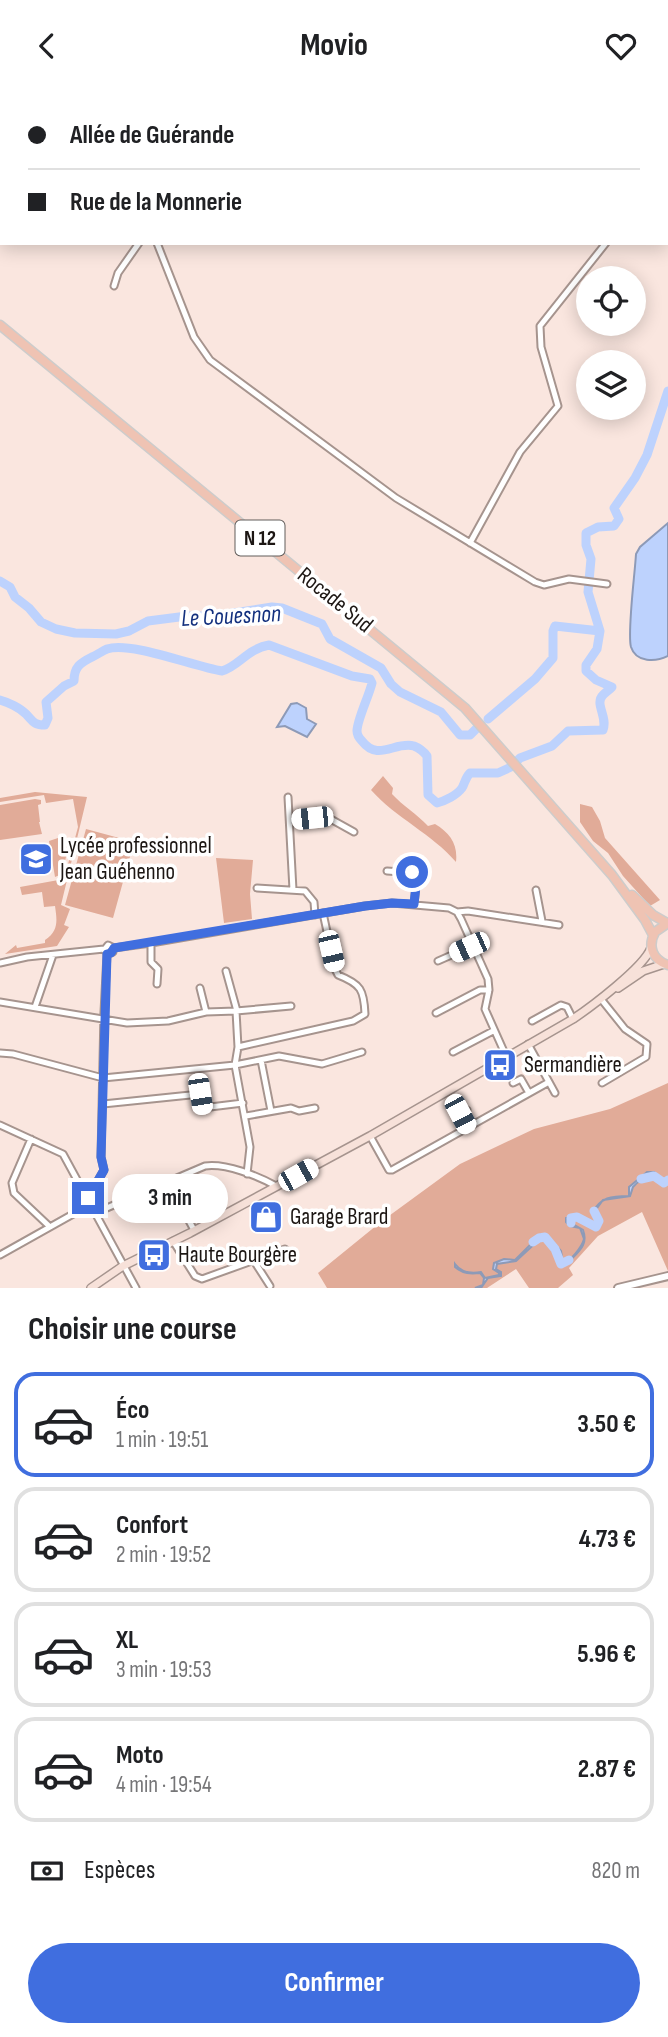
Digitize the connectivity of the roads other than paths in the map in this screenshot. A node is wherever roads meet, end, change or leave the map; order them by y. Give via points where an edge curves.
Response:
1 (138, 245) edge
2 (158, 245) edge
3 (604, 245) edge
4 (114, 286) dead end
5 (0, 325) edge
6 (470, 543) junction
7 (607, 584) dead end
8 (288, 797) dead end
9 (290, 821) junction
10 (354, 832) dead end
11 (387, 871) dead end
12 (612, 875) junction
13 (257, 888) dead end
14 (293, 890) junction
15 (536, 890) dead end
16 (414, 904) junction
17 (457, 912) junction
18 (323, 913) junction
19 (315, 915) junction
20 (542, 921) junction
21 (668, 923) edge
22 (559, 925) dead end
23 (653, 935) junction
24 (151, 943) junction
25 (472, 946) junction
26 (651, 949) junction
27 (106, 951) junction
28 (53, 954) junction
29 (438, 961) dead end
30 (0, 964) edge
31 (666, 965) edge
32 (226, 971) dead end
33 (157, 984) dead end
34 (200, 988) dead end
35 (489, 991) junction
36 (608, 993) junction
37 (601, 999) junction
38 (0, 1002) edge
39 (291, 1006) dead end
40 (35, 1007) junction
41 (237, 1011) junction
42 (206, 1012) junction
43 (436, 1013) dead end
44 (573, 1019) junction
45 (104, 1020) junction
46 (532, 1021) dead end
47 (493, 1031) junction
48 (528, 1044) junction
49 (238, 1048) junction
50 (362, 1052) dead end
51 (453, 1052) dead end
52 (0, 1053) edge
53 (506, 1056) junction
54 (261, 1060) junction
55 (234, 1065) junction
56 (103, 1078) junction
57 (549, 1082) junction
58 (513, 1083) dead end
59 (602, 1083) dead end
60 (529, 1093) junction
61 (555, 1093) dead end
62 (243, 1103) junction
63 (103, 1104) junction
64 (314, 1108) dead end
65 (467, 1110) dead end
66 (271, 1111) junction
67 (246, 1116) junction
68 (0, 1125) edge
69 (468, 1129) junction
70 (370, 1136) junction
71 (31, 1139) junction
72 (247, 1174) junction
73 (169, 1182) junction
74 (276, 1187) junction
75 (89, 1201) junction
76 (95, 1213) junction
77 (50, 1226) junction
78 (194, 1230) junction
79 (173, 1241) junction
80 (285, 1249) dead end
81 (0, 1255) edge
82 (254, 1261) junction
83 (123, 1266) junction
84 (668, 1276) edge
85 (270, 1286) dead end
86 (630, 1286) edge
87 (91, 1288) edge
88 (136, 1288) edge
89 (618, 1288) edge

1 - 4 street
2 - 6 street via 194,337 210,360 396,498
3 - 6 street via 540,325 558,406 520,451
5 - 12 main road, Rocade Sud / N 12 via 439,685 483,727
6 - 7 street via 544,585 569,579
8 - 9 street
9 - 10 street via 327,817
9 - 14 street
11 - 16 street via 415,873
12 - 21 main road, Rocade Sud / N 12 via 653,915
12 - 23 main road, Rocade Sud / N 12
13 - 14 street
14 - 19 street via 305,891 314,902
15 - 20 street
16 - 17 street
16 - 18 street
17 - 20 street
17 - 25 street
18 - 19 street
18 - 49 street via 335,969 361,989 365,1014 353,1021
19 - 24 street
20 - 22 street
21 - 23 main road
23 - 26 main road
24 - 27 street
24 - 33 street
25 - 29 street
25 - 35 street
26 - 31 main road
26 - 36 main road
27 - 28 street
27 - 45 street
28 - 30 street
28 - 40 street
31 - 36 main road via 643,971
32 - 41 street
34 - 42 street
35 - 43 street via 480,990
35 - 47 street via 485,1009
36 - 37 main road
37 - 44 main road
37 - 59 street via 625,1029 647,1044 648,1051 646,1057
38 - 40 street
39 - 41 street
40 - 45 street
41 - 42 street
41 - 49 street
42 - 45 street via 168,1021
44 - 46 street via 562,1005
44 - 48 main road
45 - 56 street
47 - 51 street
47 - 53 street
48 - 53 main road
48 - 57 street
49 - 55 street
50 - 54 street via 322,1064 279,1056
52 - 56 street
53 - 70 main road
54 - 55 street
54 - 66 street
55 - 56 street
55 - 62 street
56 - 63 street
57 - 60 street
57 - 61 street
58 - 60 street via 521,1079
60 - 69 street
62 - 63 street via 202,1108 200,1094
62 - 67 street
63 - 75 street via 104,1170
64 - 66 street
65 - 69 street via 460,1114
66 - 67 street
67 - 72 street
68 - 71 street
69 - 70 street via 392,1170
70 - 74 main road
71 - 75 street via 63,1154
71 - 77 street via 12,1183 14,1193
72 - 73 street via 216,1165
72 - 74 street
73 - 76 street
73 - 78 street
74 - 78 main road
75 - 76 street
75 - 77 street
76 - 83 street
77 - 81 street
78 - 79 main road
79 - 82 street via 195,1276 202,1279
79 - 83 main road
80 - 82 street
82 - 85 street
83 - 87 main road
83 - 88 street
84 - 86 street
86 - 89 street

